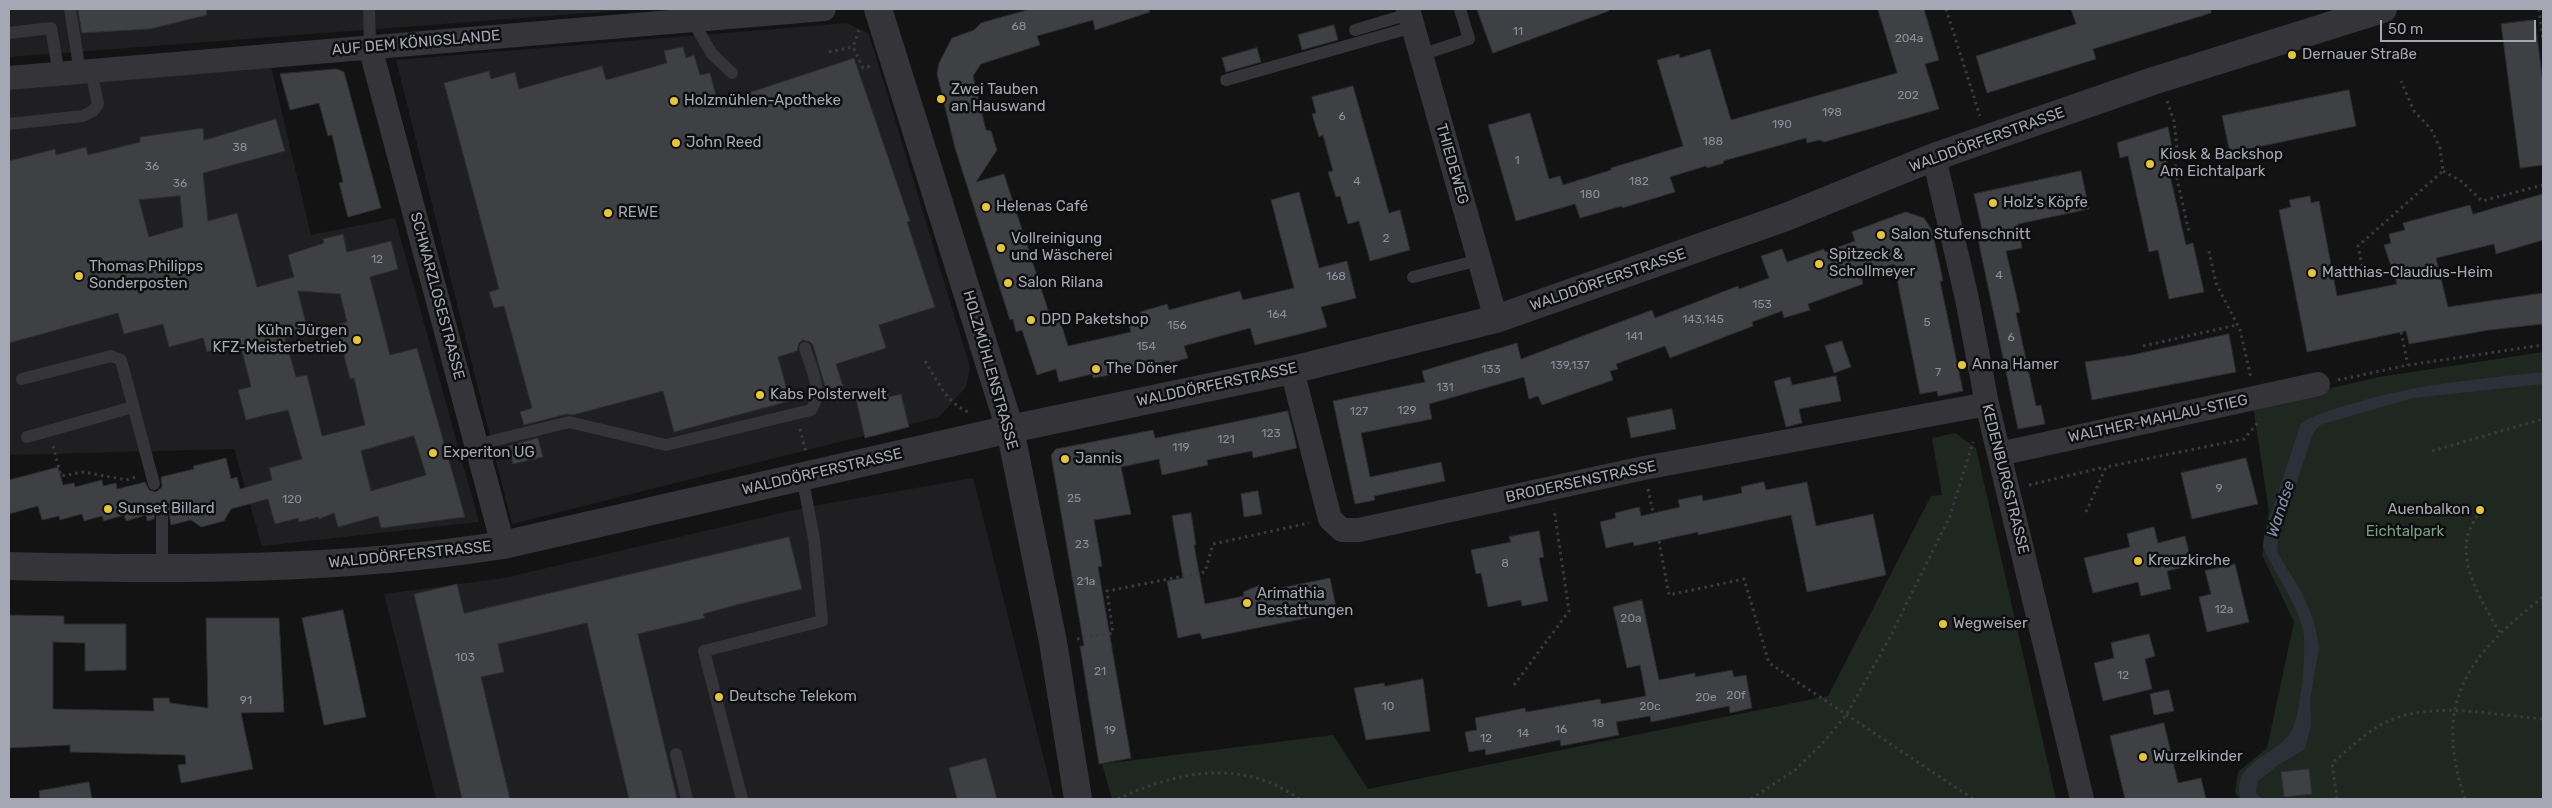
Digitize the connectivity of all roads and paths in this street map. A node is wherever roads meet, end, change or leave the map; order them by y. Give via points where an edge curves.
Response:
1 (70, 9) edge
2 (369, 9) edge
3 (824, 9) edge
4 (878, 9) edge
5 (1460, 9) edge
6 (1946, 9) edge
7 (2384, 9) edge
8 (2539, 9) edge
9 (1410, 16) edge
10 (692, 20) junction
11 (859, 29) dead end
12 (1354, 30) dead end
13 (9, 33) edge
14 (2543, 40) edge
15 (370, 47) junction
16 (829, 52) dead end
17 (1421, 55) junction
18 (77, 72) junction
19 (732, 73) dead end
20 (9, 78) edge
21 (2160, 79) junction
22 (1226, 80) dead end
23 (2401, 81) dead end
24 (9, 124) edge
25 (1990, 138) junction
26 (1934, 157) junction
27 (2443, 171) junction
28 (2543, 185) edge
29 (2189, 232) dead end
30 (2209, 251) dead end
31 (1479, 260) junction
32 (1413, 278) dead end
33 (2365, 279) dead end
34 (1496, 319) junction
35 (2237, 325) junction
36 (2401, 332) dead end
37 (2143, 346) dead end
38 (2543, 346) edge
39 (805, 348) dead end
40 (925, 361) dead end
41 (2408, 365) junction
42 (1292, 370) junction
43 (22, 378) dead end
44 (2318, 384) joint
45 (2278, 392) junction
46 (2255, 398) junction
47 (1986, 404) junction
48 (133, 407) junction
49 (957, 408) dead end
50 (2543, 419) edge
51 (1010, 429) junction
52 (49, 430) junction
53 (802, 435) dead end
54 (27, 436) dead end
55 (1974, 440) dead end
56 (476, 445) junction
57 (804, 446) dead end
58 (2432, 452) dead end
59 (1999, 454) junction
60 (2106, 467) junction
61 (802, 476) junction
62 (152, 479) joint
63 (1551, 489) junction
64 (2008, 490) junction
65 (2480, 510) dead end
66 (2086, 512) dead end
67 (162, 517) dead end
68 (1330, 519) junction
69 (1659, 541) dead end
70 (503, 545) junction
71 (9, 566) edge
72 (162, 568) junction
73 (2543, 597) edge
74 (2500, 633) junction
75 (1053, 642) junction
76 (1514, 686) dead end
77 (2454, 712) junction
78 (1847, 714) junction
79 (2543, 719) edge
80 (676, 754) dead end
81 (1074, 797) edge
82 (688, 799) edge
83 (742, 799) edge
84 (1118, 799) edge
85 (1299, 799) edge
86 (1751, 799) edge
87 (1973, 799) edge
88 (2082, 799) edge
89 (2337, 799) edge
90 (2465, 799) edge

1 - 18 lane
2 - 15 lane
3 - 10 street, AUF DEM KÖNIGSLANDE
4 - 51 street, HOLZMÜHLENSTRASSE
5 - 17 lane via 1469,39
6 - 25 path via 1975,106
7 - 21 street, WALDDÖRFERSTRASSE
8 - 14 path
9 - 12 lane
9 - 17 street, THIEDEWEG
9 - 22 lane
10 - 15 street, AUF DEM KÖNIGSLANDE
10 - 19 lane via 712,54
11 - 16 path via 853,47
13 - 18 lane via 51,28
15 - 18 street, AUF DEM KÖNIGSLANDE
15 - 56 street, SCHWARZLOSESTRASSE
17 - 31 street, THIEDEWEG
18 - 20 street, AUF DEM KÖNIGSLANDE
18 - 24 lane via 98,104 93,110 83,116
21 - 25 street, WALDDÖRFERSTRASSE
21 - 29 path via 2174,121 2175,170
23 - 27 path via 2414,110 2431,129 2440,148
25 - 26 street, WALDDÖRFERSTRASSE
26 - 34 street, WALDDÖRFERSTRASSE via 1786,217
26 - 47 street, KEDENBURGSTRASSE via 1967,299
27 - 28 path via 2461,181 2482,201
27 - 33 path via 2358,246
30 - 35 path via 2216,283
31 - 32 lane
31 - 34 street, THIEDEWEG
34 - 42 street, WALDDÖRFERSTRASSE
35 - 37 path
35 - 46 path
36 - 41 path
38 - 41 path
39 - 56 lane via 817,388 817,402 811,410 666,445 569,422
40 - 49 path
41 - 44 path
42 - 51 street, WALDDÖRFERSTRASSE
42 - 68 street
43 - 48 lane via 111,356 121,360
44 - 45 street, WALTHER-MAHLAU-STIEG
45 - 46 street, WALTHER-MAHLAU-STIEG
45 - 60 path via 2268,412 2244,439
46 - 59 street, WALTHER-MAHLAU-STIEG
47 - 59 street, KEDENBURGSTRASSE
47 - 63 street, BRODERSENSTRASSE via 1644,468
48 - 52 lane
48 - 62 lane
50 - 58 path
51 - 61 street, WALDDÖRFERSTRASSE
51 - 75 street, HOLZMÜHLENSTRASSE
52 - 54 lane
52 - 62 path via 61,476 84,472 126,480
53 - 57 path
55 - 78 path via 1950,516 1890,637
56 - 70 street, SCHWARZLOSESTRASSE
59 - 64 street, KEDENBURGSTRASSE
60 - 64 path
60 - 66 path
61 - 70 street, WALDDÖRFERSTRASSE
61 - 83 lane via 814,539 822,620 704,651
63 - 68 street, BRODERSENSTRASSE via 1359,530 1342,530
63 - 76 path via 1569,611
64 - 88 street, KEDENBURGSTRASSE
65 - 74 path via 2469,533 2466,550 2482,603
67 - 72 lane
68 - 75 path via 1213,544 1205,572 1107,591 1113,633
69 - 78 path via 1669,595 1744,579 1769,662
70 - 72 street, WALDDÖRFERSTRASSE via 383,560
71 - 72 street, WALDDÖRFERSTRASSE
73 - 74 path
74 - 77 path via 2476,660 2462,685
75 - 81 street, HOLZMÜHLENSTRASSE
77 - 79 path
77 - 89 path via 2416,712 2380,725 2332,763
77 - 90 path via 2454,752
78 - 86 path via 1795,770
78 - 87 path
80 - 82 lane
84 - 85 path via 1169,779 1193,773 1219,772 1261,778

